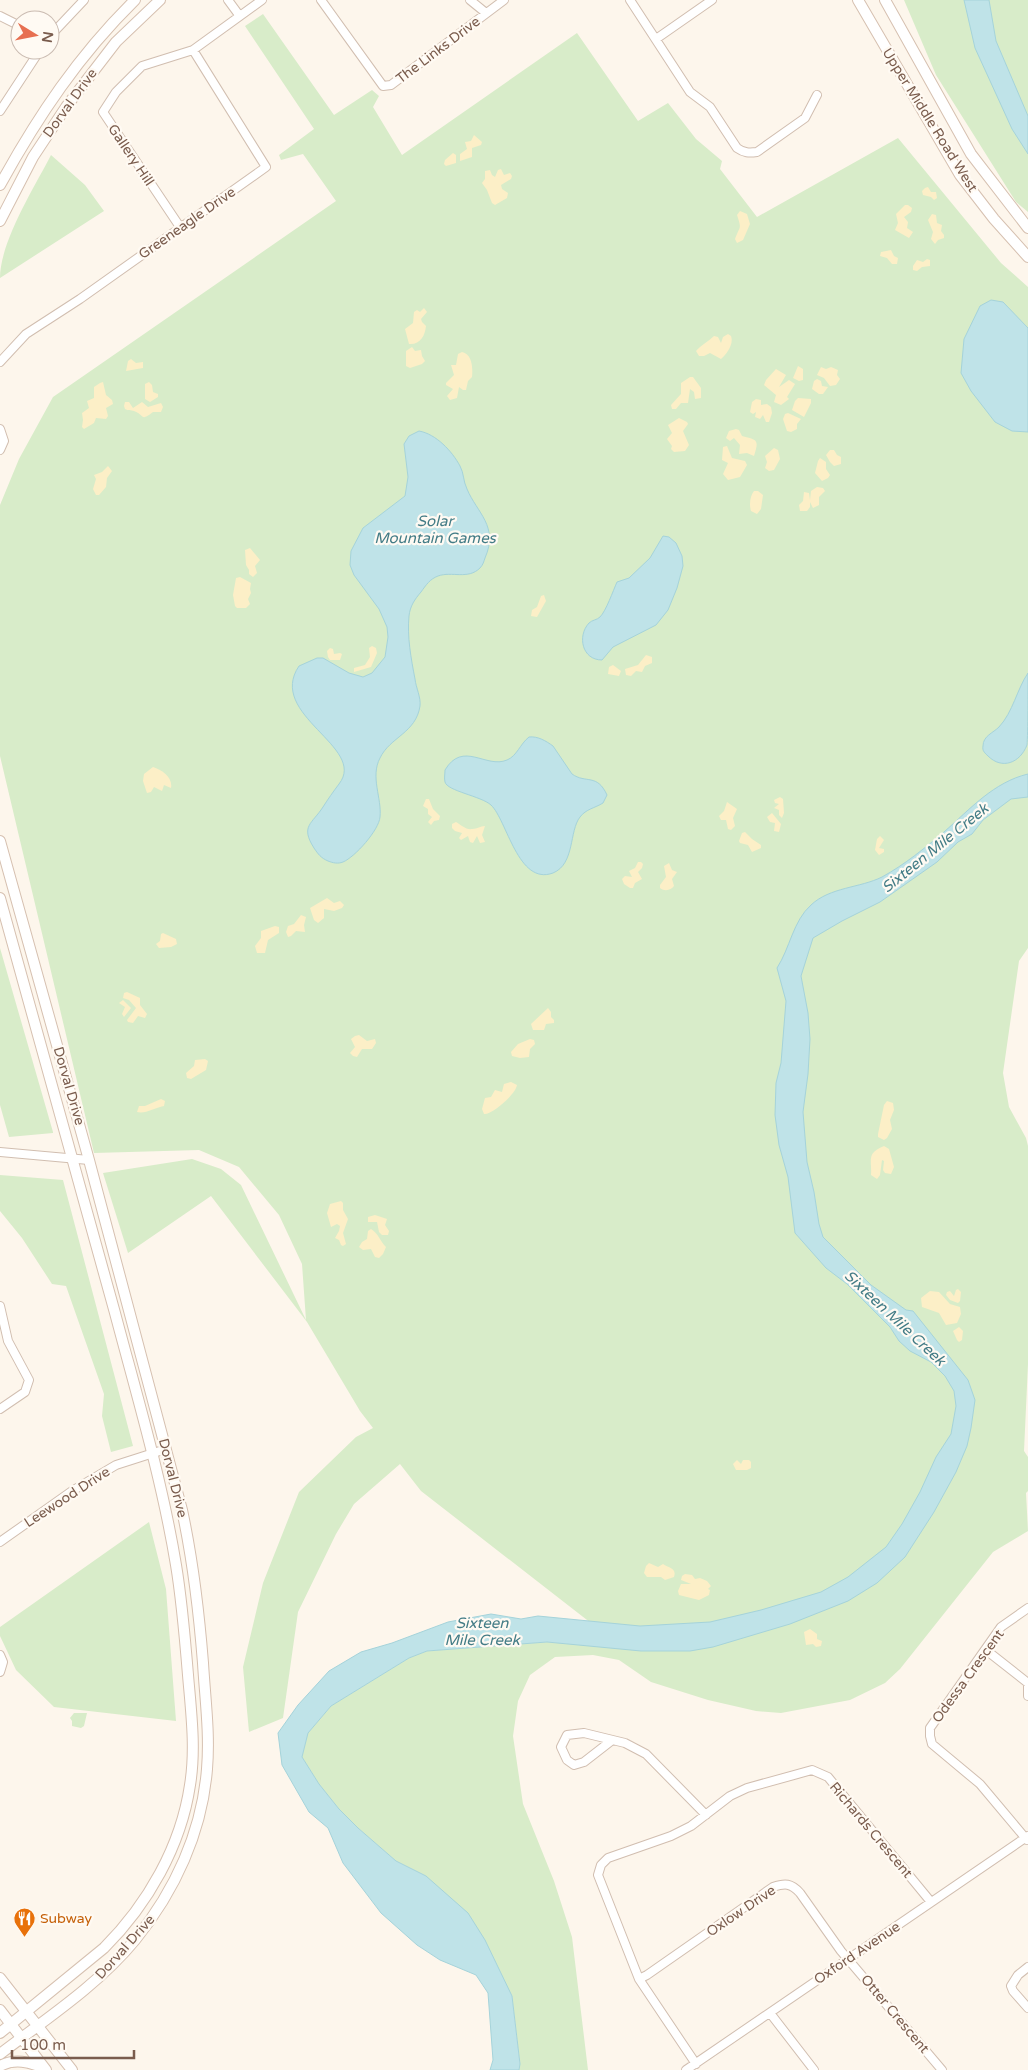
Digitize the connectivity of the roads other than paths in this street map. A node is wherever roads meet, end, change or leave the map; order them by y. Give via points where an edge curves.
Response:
1 (84, 0) edge
2 (135, 0) edge
3 (160, 0) edge
4 (228, 0) edge
5 (244, 0) edge
6 (262, 0) edge
7 (321, 0) edge
8 (470, 0) edge
9 (504, 0) edge
10 (630, 0) edge
11 (712, 0) edge
12 (858, 0) edge
13 (884, 0) edge
14 (250, 8) junction
15 (486, 13) junction
16 (239, 15) junction
17 (60, 25) edge
18 (656, 39) junction
19 (193, 50) junction
20 (33, 60) edge
21 (818, 95) dead end
22 (0, 111) edge
23 (0, 185) edge
24 (0, 221) edge
25 (180, 227) junction
26 (1028, 228) edge
27 (1028, 257) edge
28 (0, 362) edge
29 (0, 429) edge
30 (0, 450) edge
31 (0, 841) edge
32 (0, 898) edge
33 (0, 1152) edge
34 (72, 1158) junction
35 (89, 1160) junction
36 (0, 1306) edge
37 (0, 1409) edge
38 (166, 1449) junction
39 (153, 1453) junction
40 (0, 1542) edge
41 (1028, 1608) edge
42 (986, 1650) junction
43 (0, 1655) edge
44 (0, 1672) edge
45 (1028, 1684) edge
46 (1028, 1696) edge
47 (611, 1741) junction
48 (706, 1815) junction
49 (1027, 1838) edge
50 (931, 1902) junction
51 (848, 1959) junction
52 (1028, 1968) edge
53 (0, 1978) edge
54 (639, 1979) junction
55 (1028, 2008) edge
56 (0, 2010) edge
57 (27, 2012) junction
58 (770, 2013) junction
59 (11, 2025) junction
60 (38, 2026) junction
61 (0, 2033) edge
62 (22, 2038) junction
63 (0, 2054) edge
64 (696, 2064) junction
65 (0, 2066) edge
66 (45, 2069) edge
67 (72, 2070) edge
68 (686, 2070) edge
69 (814, 2070) edge
70 (942, 2070) edge

1 - 17 street
2 - 23 main road, Dorval Drive via 104,30 60,88 21,146
3 - 24 main road, Dorval Drive via 116,42 66,107 33,157
4 - 16 street
5 - 14 street
6 - 14 street
7 - 15 street, The Links Drive via 383,86 391,85
8 - 15 street
9 - 15 street, The Links Drive
10 - 18 street
11 - 18 street
12 - 27 main road, Upper Middle Road West via 960,175
13 - 26 main road, Upper Middle Road West via 970,154
14 - 16 street, Gallery Hill
16 - 19 street, Gallery Hill
18 - 21 street via 690,92 710,107 742,151 757,152 805,118
19 - 25 street, Greeneagle Drive via 266,166
19 - 25 street, Gallery Hill via 142,66 116,92 102,112
20 - 22 street
25 - 28 street, Greeneagle Drive via 26,334
29 - 30 street via 4,441
31 - 35 main road, Dorval Drive
32 - 34 main road, Dorval Drive
33 - 34 street
34 - 35 street
34 - 39 main road, Dorval Drive
35 - 38 main road, Dorval Drive
36 - 37 street via 8,1340 29,1380 25,1392
38 - 39 street, Leewood Drive
38 - 60 main road, Dorval Drive via 191,1552 200,1633 208,1745 200,1814 186,1857 156,1913 125,1951 92,1983
39 - 40 street, Leewood Drive via 116,1465 72,1491
39 - 57 main road, Dorval Drive via 183,1612 192,1736 190,1784 184,1812 176,1842 155,1881 118,1934
41 - 42 street, Odessa Crescent via 1002,1627
42 - 45 street
42 - 49 street, Odessa Crescent via 930,1728 930,1736 932,1744 980,1784
43 - 44 street via 3,1662
45 - 46 street
47 - 47 street via 584,1733 567,1735 561,1747 574,1766
47 - 48 street via 625,1743 646,1754
48 - 50 street, Richards Crescent via 730,1796 748,1788 812,1770 828,1777
48 - 54 street, Richards Crescent via 671,1836 616,1854 601,1865 598,1875
49 - 50 street, Oxford Avenue
50 - 51 street, Oxford Avenue
51 - 54 street, Oxlow Drive via 800,1893 785,1883 773,1887
51 - 58 street, Oxford Avenue
51 - 70 street, Otter Crescent
52 - 55 street via 1010,1986
53 - 57 main road
54 - 64 street, Richards Crescent
56 - 59 main road
57 - 59 main road, Dorval Drive
57 - 60 main road
58 - 64 street, Oxford Avenue
58 - 69 street
59 - 61 main road, Dorval Drive
59 - 62 main road
60 - 62 main road, Dorval Drive
60 - 67 main road
62 - 63 main road, Dorval Drive
62 - 66 main road
64 - 68 street, Oxford Avenue
65 - 66 main road via 18,2061

